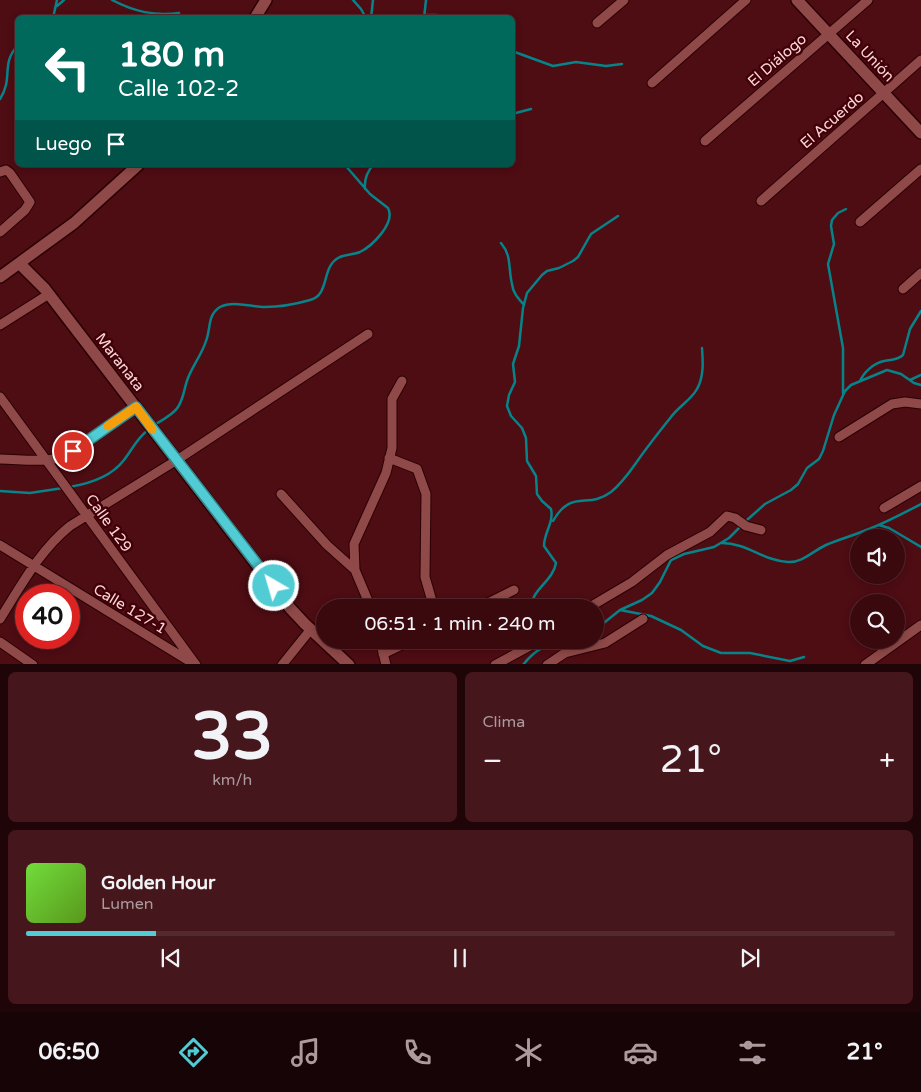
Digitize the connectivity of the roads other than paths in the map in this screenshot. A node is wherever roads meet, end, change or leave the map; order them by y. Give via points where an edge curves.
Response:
1 (266, 0) edge
2 (624, 0) edge
3 (746, 0) edge
4 (797, 0) edge
5 (868, 0) edge
6 (257, 15) edge
7 (597, 23) dead end
8 (828, 34) junction
9 (921, 60) edge
10 (652, 83) dead end
11 (884, 93) junction
12 (921, 133) edge
13 (705, 141) dead end
14 (136, 167) edge
15 (921, 168) edge
16 (3, 171) edge
17 (761, 201) dead end
18 (860, 222) dead end
19 (0, 232) edge
20 (20, 264) junction
21 (921, 273) edge
22 (0, 277) edge
23 (903, 289) dead end
24 (49, 294) junction
25 (0, 325) edge
26 (368, 334) dead end
27 (402, 381) dead end
28 (0, 397) edge
29 (921, 404) edge
30 (136, 407) junction
31 (839, 437) dead end
32 (389, 458) junction
33 (0, 459) edge
34 (45, 459) junction
35 (177, 460) junction
36 (921, 486) edge
37 (281, 494) dead end
38 (884, 508) dead end
39 (86, 515) junction
40 (761, 530) dead end
41 (0, 545) edge
42 (34, 566) junction
43 (355, 570) junction
44 (514, 590) dead end
45 (367, 599) edge
46 (431, 599) edge
47 (496, 599) edge
48 (603, 599) edge
49 (0, 619) edge
50 (643, 619) dead end
51 (921, 625) edge
52 (311, 629) junction
53 (0, 642) edge
54 (382, 649) edge
55 (393, 649) edge
56 (524, 649) edge
57 (383, 654) junction
58 (342, 662) edge
59 (33, 664) edge
60 (196, 664) edge
61 (282, 664) edge
62 (386, 664) edge
63 (495, 664) edge
64 (547, 664) edge
65 (865, 664) edge

1 - 6 street
2 - 7 street
3 - 10 street
4 - 8 street, La Unión
5 - 8 street, El Diálogo
8 - 11 street, La Unión
8 - 13 street, El Diálogo
9 - 11 street, El Acuerdo
11 - 12 street, La Unión
11 - 17 street, El Acuerdo
14 - 20 street via 74,223
15 - 18 street
16 - 19 street via 10,173 29,199 29,205
20 - 22 street
20 - 24 street, Maranata
21 - 23 street
24 - 25 street
24 - 30 street, Maranata
26 - 35 street
27 - 32 street via 392,399
28 - 34 street, Calle 129
29 - 31 street via 892,404
30 - 34 street via 73,451
30 - 35 street, Maranata
32 - 43 street via 386,473 354,544
32 - 46 street via 417,469 426,494 425,577
33 - 34 street
34 - 39 street, Calle 129
35 - 39 street
35 - 52 street, Maranata via 286,602
36 - 38 street
37 - 43 street via 327,546
39 - 42 street via 62,533
39 - 60 street, Calle 129
40 - 48 street via 727,516 710,532 667,555
41 - 42 street, Calle 127-1
42 - 49 street
42 - 60 street, Calle 127-1
43 - 45 street
44 - 47 street
50 - 64 street via 605,643 565,653
51 - 65 street
52 - 58 street, Maranata
52 - 61 street
53 - 59 street
54 - 57 street
55 - 57 street
56 - 63 street
57 - 62 street

